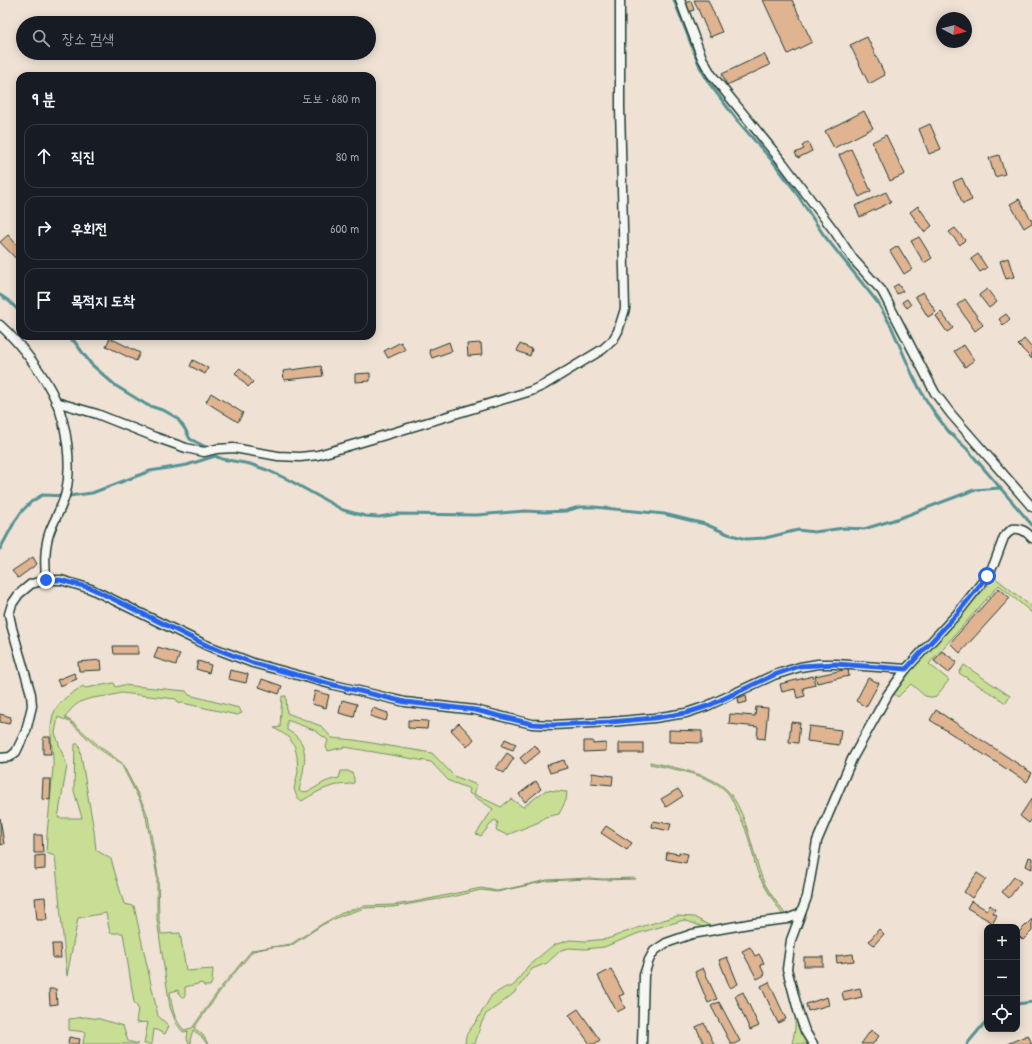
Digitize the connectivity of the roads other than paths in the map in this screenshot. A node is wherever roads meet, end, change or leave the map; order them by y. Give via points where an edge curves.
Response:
1 (620, 0) edge
2 (680, 0) edge
3 (0, 325) edge
4 (56, 402) junction
5 (1032, 507) edge
6 (1032, 538) edge
7 (46, 580) junction
8 (906, 669) junction
9 (0, 758) edge
10 (800, 914) junction
11 (642, 1044) edge
12 (813, 1044) edge

1 - 4 street via 625,309 618,331 603,349 531,391 364,442 300,458 234,448 204,452 186,448 97,414
2 - 5 street via 702,58 711,74 783,163 853,259 882,291 935,393
3 - 4 street via 38,371
4 - 7 street via 67,444 67,483 64,501 50,532 45,552
6 - 8 street via 1019,528 1012,529 1004,537 987,576 957,614
7 - 8 street via 60,580 91,588 206,645 253,663 405,702 475,710 532,724 603,722 686,713 800,666 836,664
7 - 9 street via 31,584 12,604 12,628 31,694 32,706 26,731 16,752 10,757
8 - 10 street via 888,694 852,759 816,841 807,897
10 - 11 street via 787,919 692,934 666,943 654,951 644,975
10 - 12 street via 791,940 787,969 799,1014

